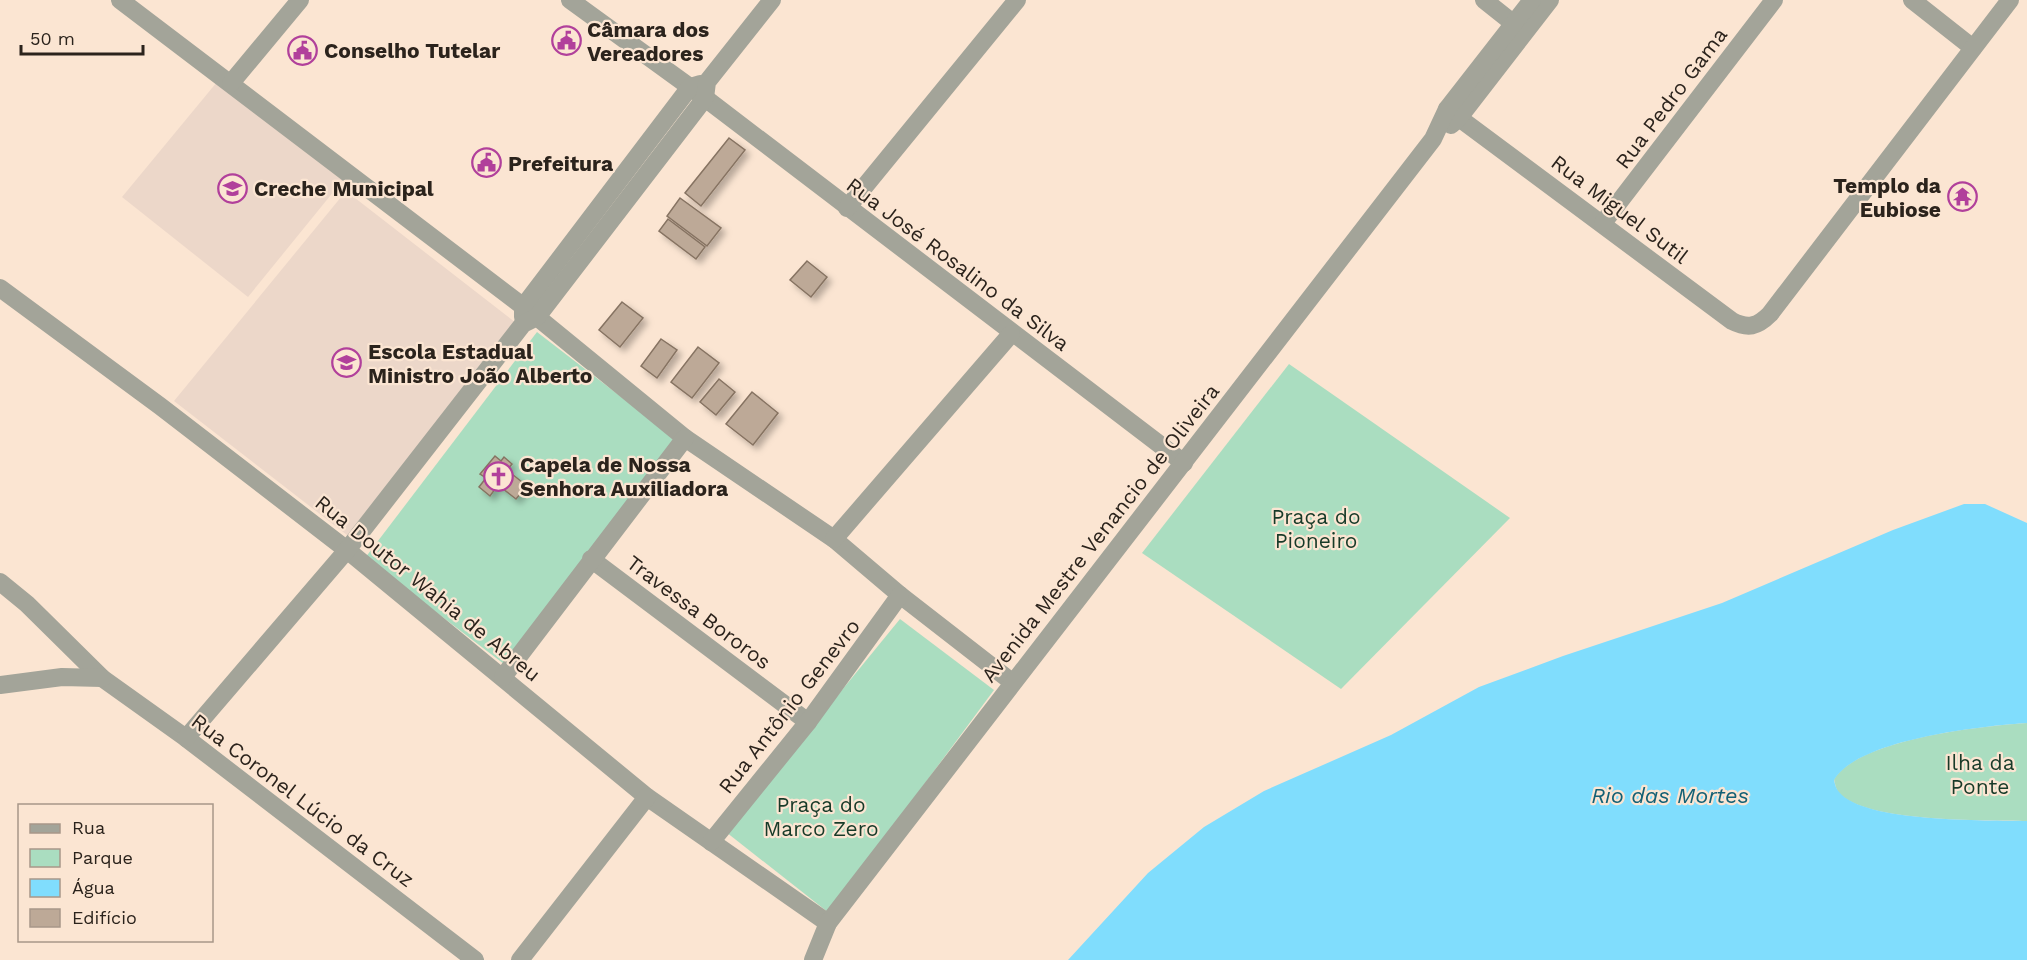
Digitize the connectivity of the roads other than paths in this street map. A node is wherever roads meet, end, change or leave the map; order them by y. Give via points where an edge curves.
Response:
1 (120, 0) edge
2 (300, 0) edge
3 (570, 0) edge
4 (772, 0) edge
5 (1017, 0) edge
6 (1484, 0) edge
7 (1532, 0) edge
8 (1550, 0) edge
9 (1774, 0) edge
10 (1912, 0) edge
11 (2010, 0) edge
12 (1519, 28) junction
13 (1973, 48) junction
14 (231, 83) junction
15 (701, 89) junction
16 (1453, 114) junction
17 (847, 208) junction
18 (1603, 224) junction
19 (0, 288) edge
20 (528, 316) junction
21 (1011, 334) junction
22 (685, 438) junction
23 (1184, 463) junction
24 (834, 539) junction
25 (347, 550) junction
26 (591, 559) junction
27 (0, 582) edge
28 (900, 595) junction
29 (503, 676) junction
30 (102, 678) junction
31 (1012, 682) junction
32 (0, 685) edge
33 (808, 722) junction
34 (186, 738) junction
35 (647, 797) junction
36 (711, 842) junction
37 (828, 923) junction
38 (475, 960) edge
39 (520, 960) edge
40 (813, 960) edge

1 - 14 street
2 - 14 street
3 - 15 street, Rua José Rosalino da Silva
4 - 15 street
5 - 17 street
6 - 12 street
7 - 12 street, Avenida Mestre Venancio de Oliveira
8 - 12 street, Avenida Mestre Venancio de Oliveira
9 - 18 street, Rua Pedro Gama
10 - 13 street
11 - 13 street
12 - 16 street, Avenida Mestre Venancio de Oliveira
13 - 18 street, Rua Miguel Sutil via 1761,323 1742,326 1731,321
14 - 20 street
15 - 17 street, Rua José Rosalino da Silva
15 - 20 street
16 - 18 street, Rua Miguel Sutil
16 - 23 street, Avenida Mestre Venancio de Oliveira
17 - 21 street, Rua José Rosalino da Silva
19 - 25 street, Rua Doutor Wahia de Abreu via 160,405
20 - 22 street
20 - 25 street
21 - 23 street, Rua José Rosalino da Silva
21 - 24 street
22 - 24 street
22 - 26 street
23 - 31 street, Avenida Mestre Venancio de Oliveira
24 - 28 street
25 - 29 street, Rua Doutor Wahia de Abreu
25 - 34 street
26 - 29 street
26 - 33 street, Travessa Bororos
27 - 30 street, Rua Coronel Lúcio da Cruz
28 - 31 street
28 - 33 street, Rua Antônio Genevro
29 - 35 street, Rua Doutor Wahia de Abreu
30 - 32 street via 62,677
30 - 34 street, Rua Coronel Lúcio da Cruz
31 - 37 street, Avenida Mestre Venancio de Oliveira
33 - 36 street, Rua Antônio Genevro
34 - 38 street, Rua Coronel Lúcio da Cruz
35 - 36 street, Rua Doutor Wahia de Abreu
35 - 39 street
36 - 37 street, Rua Doutor Wahia de Abreu
37 - 40 street, Avenida Mestre Venancio de Oliveira

